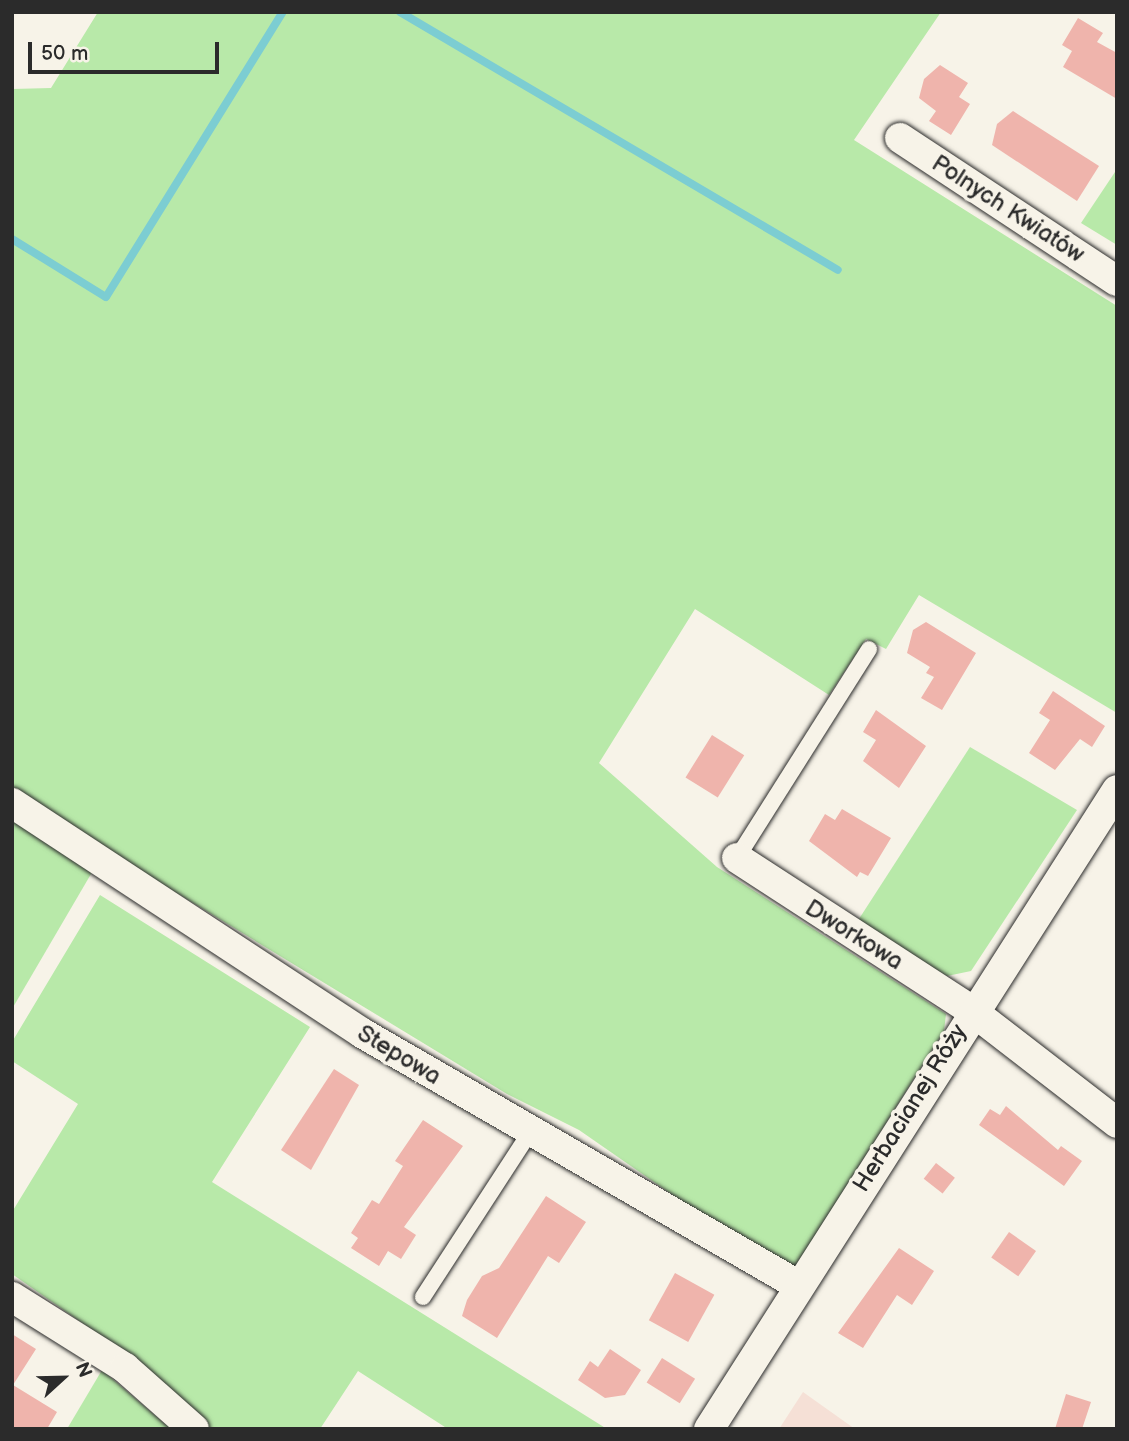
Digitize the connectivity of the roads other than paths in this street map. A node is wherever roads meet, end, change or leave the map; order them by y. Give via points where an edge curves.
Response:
1 (900, 138) dead end
2 (1117, 281) edge
3 (869, 649) dead end
4 (1117, 790) edge
5 (12, 803) edge
6 (737, 858) joint
7 (971, 1010) junction
8 (1117, 1122) edge
9 (531, 1130) junction
10 (798, 1285) junction
11 (12, 1297) edge
12 (423, 1297) dead end
13 (194, 1429) edge
14 (709, 1429) edge

1 - 2 street, Polnych Kwiatów
3 - 6 lane
4 - 7 street, Herbacianej Róży
5 - 9 street, Stepowa via 256,967
6 - 7 street, Dworkowa
7 - 8 street, Dworkowa
7 - 10 street, Herbacianej Róży
9 - 10 street, Stepowa
9 - 12 lane
10 - 14 street, Herbacianej Róży
11 - 13 street via 125,1368

